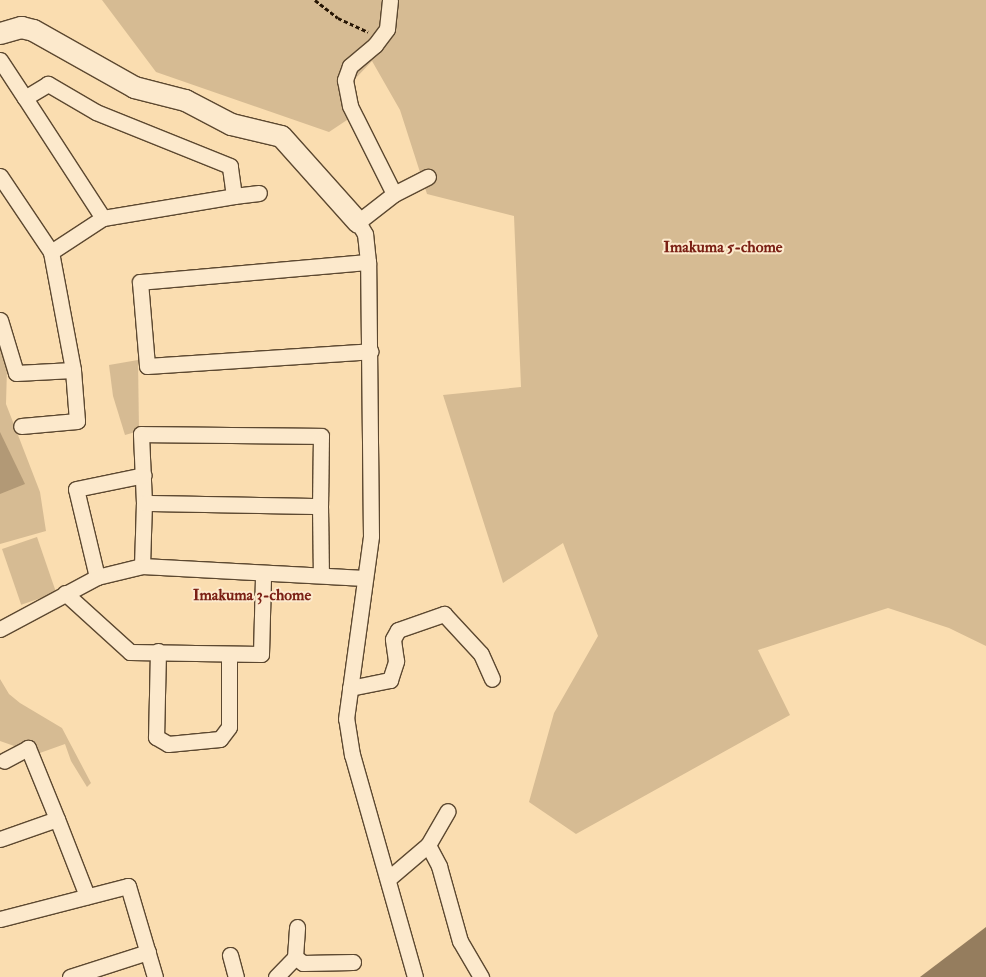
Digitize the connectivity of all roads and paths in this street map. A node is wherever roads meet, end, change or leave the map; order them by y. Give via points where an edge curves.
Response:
1 (315, 0) edge
2 (390, 0) edge
3 (0, 33) edge
4 (379, 40) junction
5 (0, 60) edge
6 (25, 98) junction
7 (0, 176) edge
8 (428, 176) dead end
9 (259, 193) dead end
10 (394, 194) junction
11 (234, 196) junction
12 (103, 218) junction
13 (358, 222) junction
14 (50, 252) junction
15 (368, 262) junction
16 (0, 320) edge
17 (370, 351) junction
18 (73, 370) junction
19 (21, 426) dead end
20 (144, 475) junction
21 (144, 503) junction
22 (320, 506) junction
23 (142, 566) junction
24 (263, 575) junction
25 (321, 575) junction
26 (97, 577) junction
27 (365, 578) junction
28 (65, 593) junction
29 (0, 629) edge
30 (158, 651) junction
31 (229, 654) junction
32 (492, 678) dead end
33 (350, 688) junction
34 (1, 759) edge
35 (448, 811) dead end
36 (57, 819) junction
37 (0, 839) edge
38 (428, 845) junction
39 (388, 879) junction
40 (88, 896) junction
41 (0, 919) edge
42 (297, 926) dead end
43 (148, 952) junction
44 (230, 955) dead end
45 (296, 956) junction
46 (353, 962) dead end
47 (70, 977) edge
48 (155, 977) edge
49 (236, 977) edge
50 (276, 977) edge
51 (416, 977) edge
52 (481, 977) edge

1 - 4 path via 338,18 364,28
2 - 4 street via 386,29
3 - 13 street via 21,27 33,30 134,87 186,100 231,124 281,136
4 - 10 street via 350,66 345,80 350,106
5 - 6 street
6 - 11 street via 48,84 96,112 230,166
6 - 12 street
7 - 14 street
8 - 10 street
9 - 11 street
10 - 13 street
11 - 12 street
12 - 14 street
13 - 15 street via 365,234
14 - 18 street
15 - 17 street
15 - 17 street via 140,282 147,366
16 - 18 street via 16,373
17 - 27 street via 370,536
18 - 19 street via 77,421
20 - 21 street
20 - 22 street via 142,434 321,436
20 - 26 street via 76,489
21 - 22 street
21 - 23 street
22 - 25 street
23 - 24 street
23 - 26 street
24 - 25 street
24 - 31 street via 261,654
25 - 27 street
26 - 28 street
27 - 33 street
28 - 29 street
28 - 30 street via 130,652
30 - 31 street
30 - 31 street via 156,737 168,744 220,739 225,733 229,726
32 - 33 street via 481,654 444,614 398,630 393,639 396,662 390,680
33 - 39 street via 346,719 352,755
34 - 36 street via 28,748
35 - 38 street
36 - 37 street
36 - 40 street
38 - 39 street
38 - 52 street via 439,866 460,942
39 - 51 street
40 - 41 street
40 - 43 street via 128,886
42 - 45 street
43 - 47 street
43 - 48 street
44 - 49 street
45 - 46 street via 303,963
45 - 50 street

